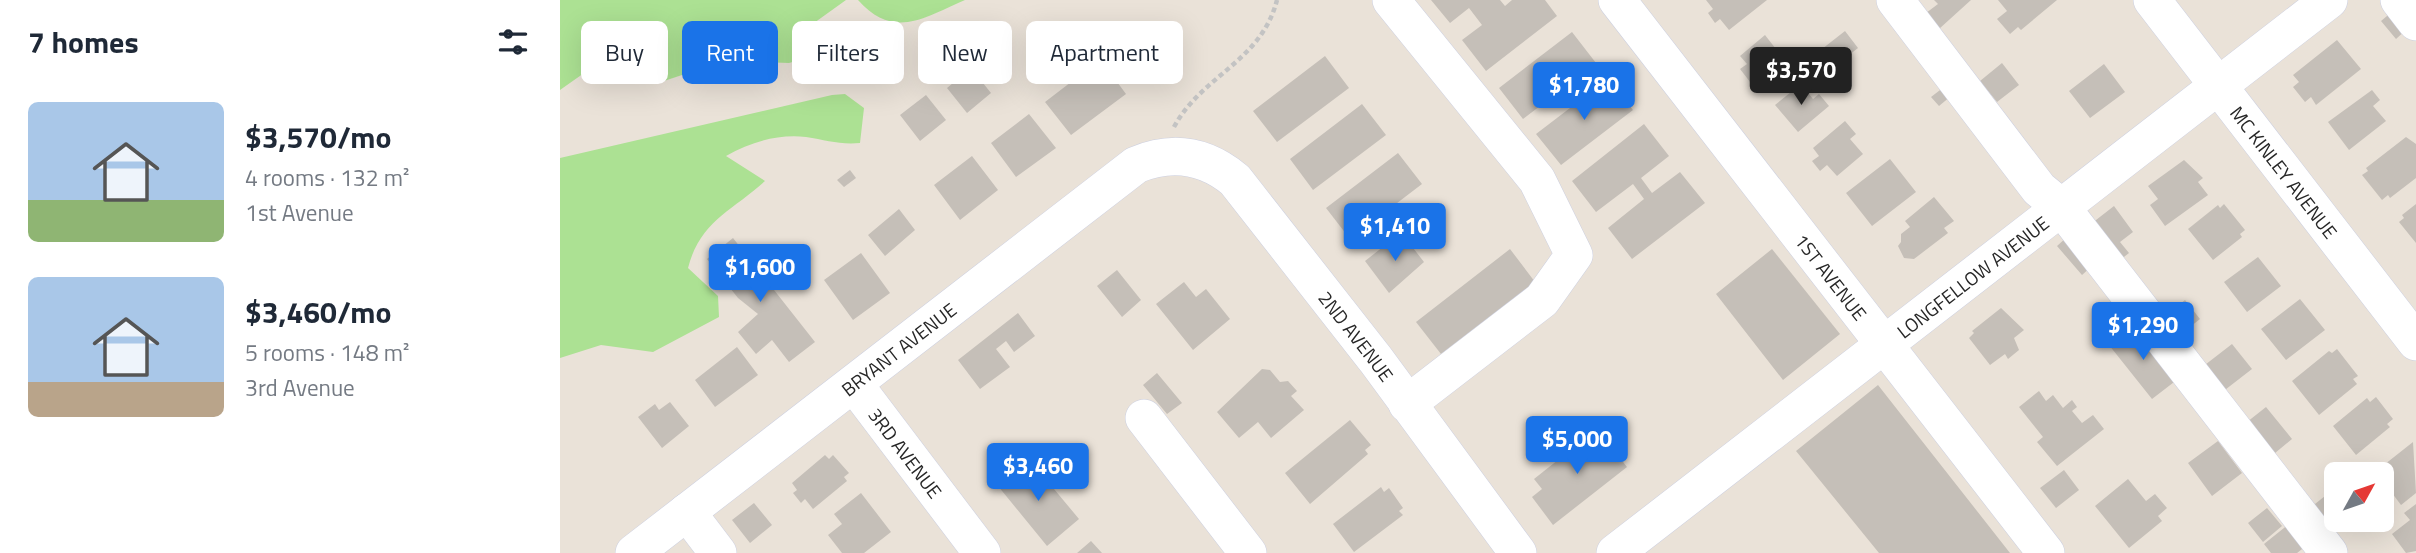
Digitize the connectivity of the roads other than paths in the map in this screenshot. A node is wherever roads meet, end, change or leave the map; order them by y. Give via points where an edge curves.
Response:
1 (1391, 0) edge
2 (1617, 0) edge
3 (1895, 0) edge
4 (2152, 0) edge
5 (2329, 0) edge
6 (2399, 0) edge
7 (2416, 22) edge
8 (2217, 87) junction
9 (1167, 155) joint
10 (2062, 208) junction
11 (2416, 342) edge
12 (1886, 345) junction
13 (854, 384) junction
14 (1408, 404) junction
15 (1144, 418) dead end
16 (687, 512) junction
17 (634, 553) edge
18 (718, 553) edge
19 (982, 553) edge
20 (1248, 553) edge
21 (1518, 553) edge
22 (1615, 553) edge
23 (2046, 553) edge
24 (2329, 553) edge

1 - 14 street via 1537,180 1574,255 1542,300
2 - 12 street, 1ST AVENUE
3 - 10 street via 2039,189
4 - 8 street, MC KINLEY AVENUE
5 - 8 street, LONGFELLOW AVENUE
6 - 7 street
8 - 10 street, LONGFELLOW AVENUE
8 - 11 street, MC KINLEY AVENUE
9 - 13 street, BRYANT AVENUE via 1136,164
9 - 14 street, 2ND AVENUE via 1199,158 1235,180
10 - 12 street, LONGFELLOW AVENUE
10 - 24 street
12 - 22 street, LONGFELLOW AVENUE
12 - 23 street, 1ST AVENUE
13 - 16 street, BRYANT AVENUE
13 - 19 street, 3RD AVENUE
14 - 21 street, 2ND AVENUE
15 - 20 street
16 - 17 street, BRYANT AVENUE
16 - 18 street

